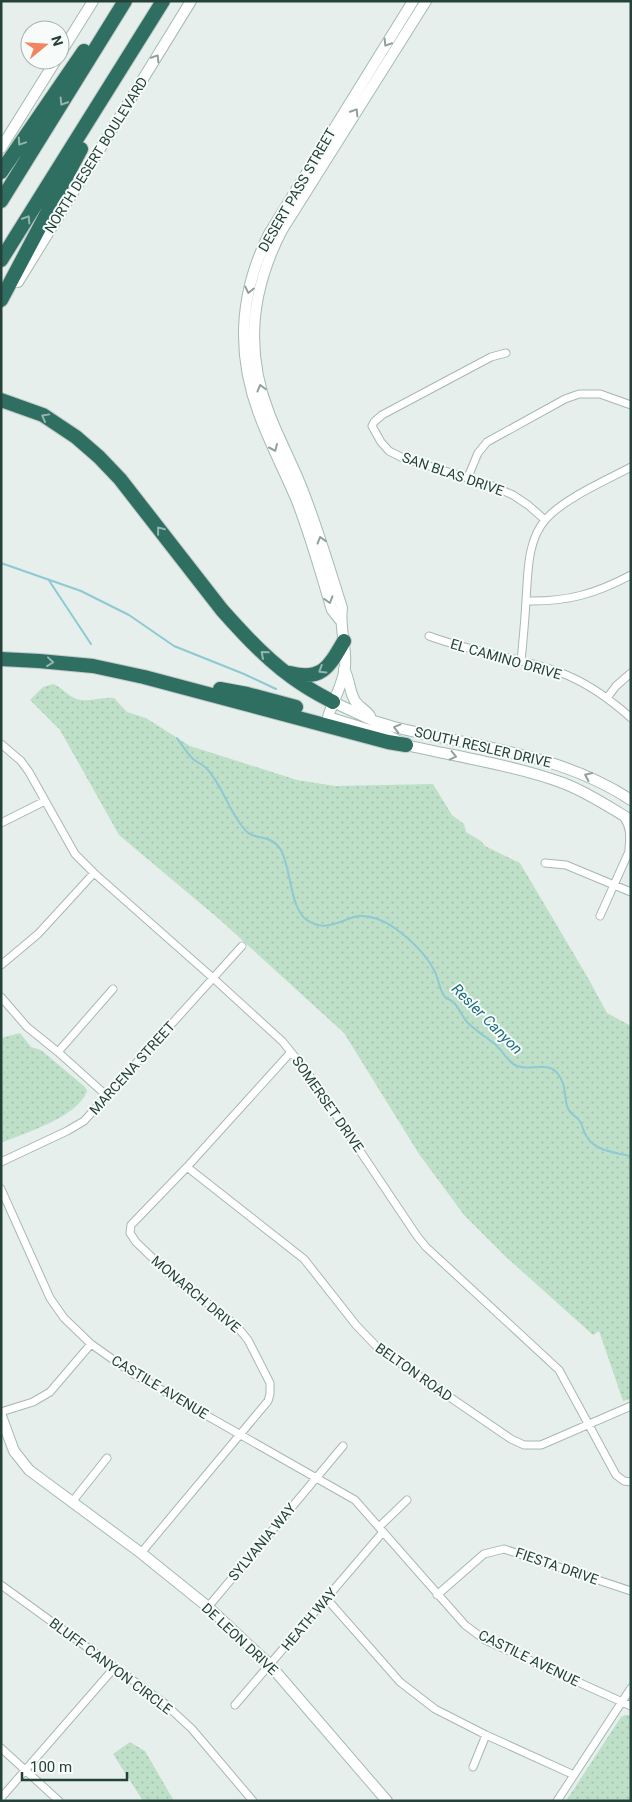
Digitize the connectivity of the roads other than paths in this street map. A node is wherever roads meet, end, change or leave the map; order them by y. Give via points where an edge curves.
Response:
1 (93, 1) edge
2 (118, 1) edge
3 (125, 1) edge
4 (163, 1) edge
5 (191, 1) edge
6 (413, 1) edge
7 (426, 1) edge
8 (70, 38) edge
9 (132, 51) junction
10 (50, 70) edge
11 (1, 148) edge
12 (1, 172) edge
13 (1, 201) edge
14 (1, 260) edge
15 (259, 269) junction
16 (1, 300) edge
17 (1, 308) edge
18 (506, 352) dead end
19 (1, 400) edge
20 (631, 404) edge
21 (631, 467) edge
22 (468, 477) junction
23 (545, 520) junction
24 (631, 575) edge
25 (526, 601) junction
26 (429, 636) dead end
27 (344, 642) junction
28 (1, 659) edge
29 (521, 661) junction
30 (344, 669) junction
31 (286, 672) junction
32 (631, 672) edge
33 (194, 690) junction
34 (608, 698) junction
35 (333, 702) junction
36 (328, 717) junction
37 (631, 718) edge
38 (374, 721) junction
39 (1, 744) edge
40 (406, 745) junction
41 (631, 800) edge
42 (45, 801) junction
43 (620, 813) junction
44 (631, 820) edge
45 (1, 823) edge
46 (630, 848) edge
47 (545, 863) dead end
48 (94, 873) junction
49 (614, 884) junction
50 (631, 892) edge
51 (600, 916) dead end
52 (242, 946) dead end
53 (1, 965) edge
54 (213, 978) junction
55 (113, 989) dead end
56 (1, 997) edge
57 (58, 1052) junction
58 (291, 1052) junction
59 (107, 1096) junction
60 (1, 1162) edge
61 (187, 1167) junction
62 (1, 1189) edge
63 (91, 1344) junction
64 (631, 1406) edge
65 (1, 1412) edge
66 (1, 1416) edge
67 (588, 1424) junction
68 (240, 1433) junction
69 (343, 1446) dead end
70 (107, 1458) dead end
71 (317, 1477) junction
72 (631, 1482) edge
73 (407, 1500) dead end
74 (72, 1502) junction
75 (381, 1530) junction
76 (141, 1553) junction
77 (1, 1585) edge
78 (631, 1592) edge
79 (437, 1595) junction
80 (326, 1598) junction
81 (208, 1607) junction
82 (270, 1665) junction
83 (114, 1667) junction
84 (631, 1688) edge
85 (621, 1702) junction
86 (235, 1705) dead end
87 (631, 1706) edge
88 (486, 1735) junction
89 (1, 1748) edge
90 (474, 1767) dead end
91 (26, 1771) junction
92 (574, 1775) junction
93 (1, 1798) edge
94 (59, 1801) edge
95 (253, 1801) edge
96 (387, 1801) edge
97 (556, 1801) edge

1 - 8 street
2 -> 12 highway
3 -> 13 highway
4 - 9 highway
17 -> 5 street, NORTH DESERT BOULEVARD
6 -> 15 street, DESERT PASS STREET via 269,234
15 -> 7 street, DESERT PASS STREET
14 -> 9 highway
9 - 16 highway
10 - 11 street
15 - 27 street, DESERT PASS STREET via 254,345 257,369 268,412 295,485 317,526 342,608 340,620
18 - 22 street, SAN BLAS DRIVE via 490,357 382,415 372,424 389,451
31 -> 19 highway via 256,647 222,610 120,479 99,457 43,415
20 - 22 street via 600,394 579,394 565,399 487,442
21 - 23 street via 570,500
22 - 23 street, SAN BLAS DRIVE via 512,495
23 - 25 street via 532,546
24 - 25 street via 575,598
25 - 29 street
26 - 29 street, EL CAMINO DRIVE
27 - 30 street, DESERT PASS STREET
27 -> 31 highway via 323,671 303,676
28 -> 33 highway via 93,666
29 - 34 street, EL CAMINO DRIVE via 561,673
30 - 35 street, DESERT PASS STREET
30 - 38 street via 350,692
31 - 35 highway
32 - 34 street
33 - 36 highway via 221,689 247,694
33 - 40 highway
34 - 37 street, EL CAMINO DRIVE
35 - 36 street, DESERT PASS STREET
35 - 38 street, SOUTH RESLER DRIVE
36 - 40 street, SOUTH RESLER DRIVE via 389,736
41 -> 38 street, SOUTH RESLER DRIVE via 598,781 552,762
39 - 42 street, SOMERSET DRIVE via 21,761
40 -> 43 street, SOUTH RESLER DRIVE via 532,773 591,796
42 - 45 street
42 - 48 street, SOMERSET DRIVE via 71,848
43 - 44 street, SOUTH RESLER DRIVE
43 - 46 street via 628,824
46 - 49 street
47 - 49 street via 566,865
48 - 53 street via 38,934
48 - 54 street, SOMERSET DRIVE
49 - 50 street
49 - 51 street
52 - 54 street, MARCENA STREET
54 - 58 street, SOMERSET DRIVE
54 - 59 street, MARCENA STREET
55 - 57 street
56 - 57 street via 27,1027
57 - 59 street
58 - 61 street, MONARCH DRIVE
58 - 67 street, SOMERSET DRIVE via 417,1236 560,1370
59 - 60 street, MARCENA STREET via 84,1121
61 - 67 street, BELTON ROAD via 304,1259 378,1348 511,1438 524,1445 541,1445
61 - 68 street, MONARCH DRIVE via 134,1219 130,1233 169,1274 235,1324 248,1340 270,1383 270,1394 268,1401
62 - 63 street, CASTILE AVENUE via 50,1298 64,1318
63 - 65 street via 50,1392 33,1402
63 - 68 street, CASTILE AVENUE via 132,1373
64 - 67 street, BELTON ROAD
66 - 74 street, DE LEON DRIVE via 14,1451 22,1462
67 - 72 street, SOMERSET DRIVE via 616,1475
68 - 71 street, CASTILE AVENUE
68 - 76 street, MONARCH DRIVE
69 - 71 street, SYLVANIA WAY
70 - 74 street
71 - 75 street, CASTILE AVENUE via 355,1500
71 - 81 street, SYLVANIA WAY
73 - 75 street
74 - 76 street, DE LEON DRIVE
75 - 79 street, CASTILE AVENUE
75 - 80 street, HEATH WAY
76 - 81 street, DE LEON DRIVE
77 - 83 street, BLUFF CANYON CIRCLE
78 - 79 street, FIESTA DRIVE via 504,1549 484,1554
79 - 85 street, CASTILE AVENUE via 465,1625 485,1640
80 - 82 street, HEATH WAY
80 - 88 street via 400,1682 435,1709
81 - 82 street, DE LEON DRIVE
82 - 86 street, HEATH WAY
82 - 96 street, DE LEON DRIVE
83 - 91 street
83 - 95 street, BLUFF CANYON CIRCLE via 180,1717
84 - 85 street
85 - 87 street, CASTILE AVENUE
85 - 92 street
88 - 90 street
88 - 92 street
89 - 91 street
91 - 93 street
91 - 94 street
92 - 97 street

